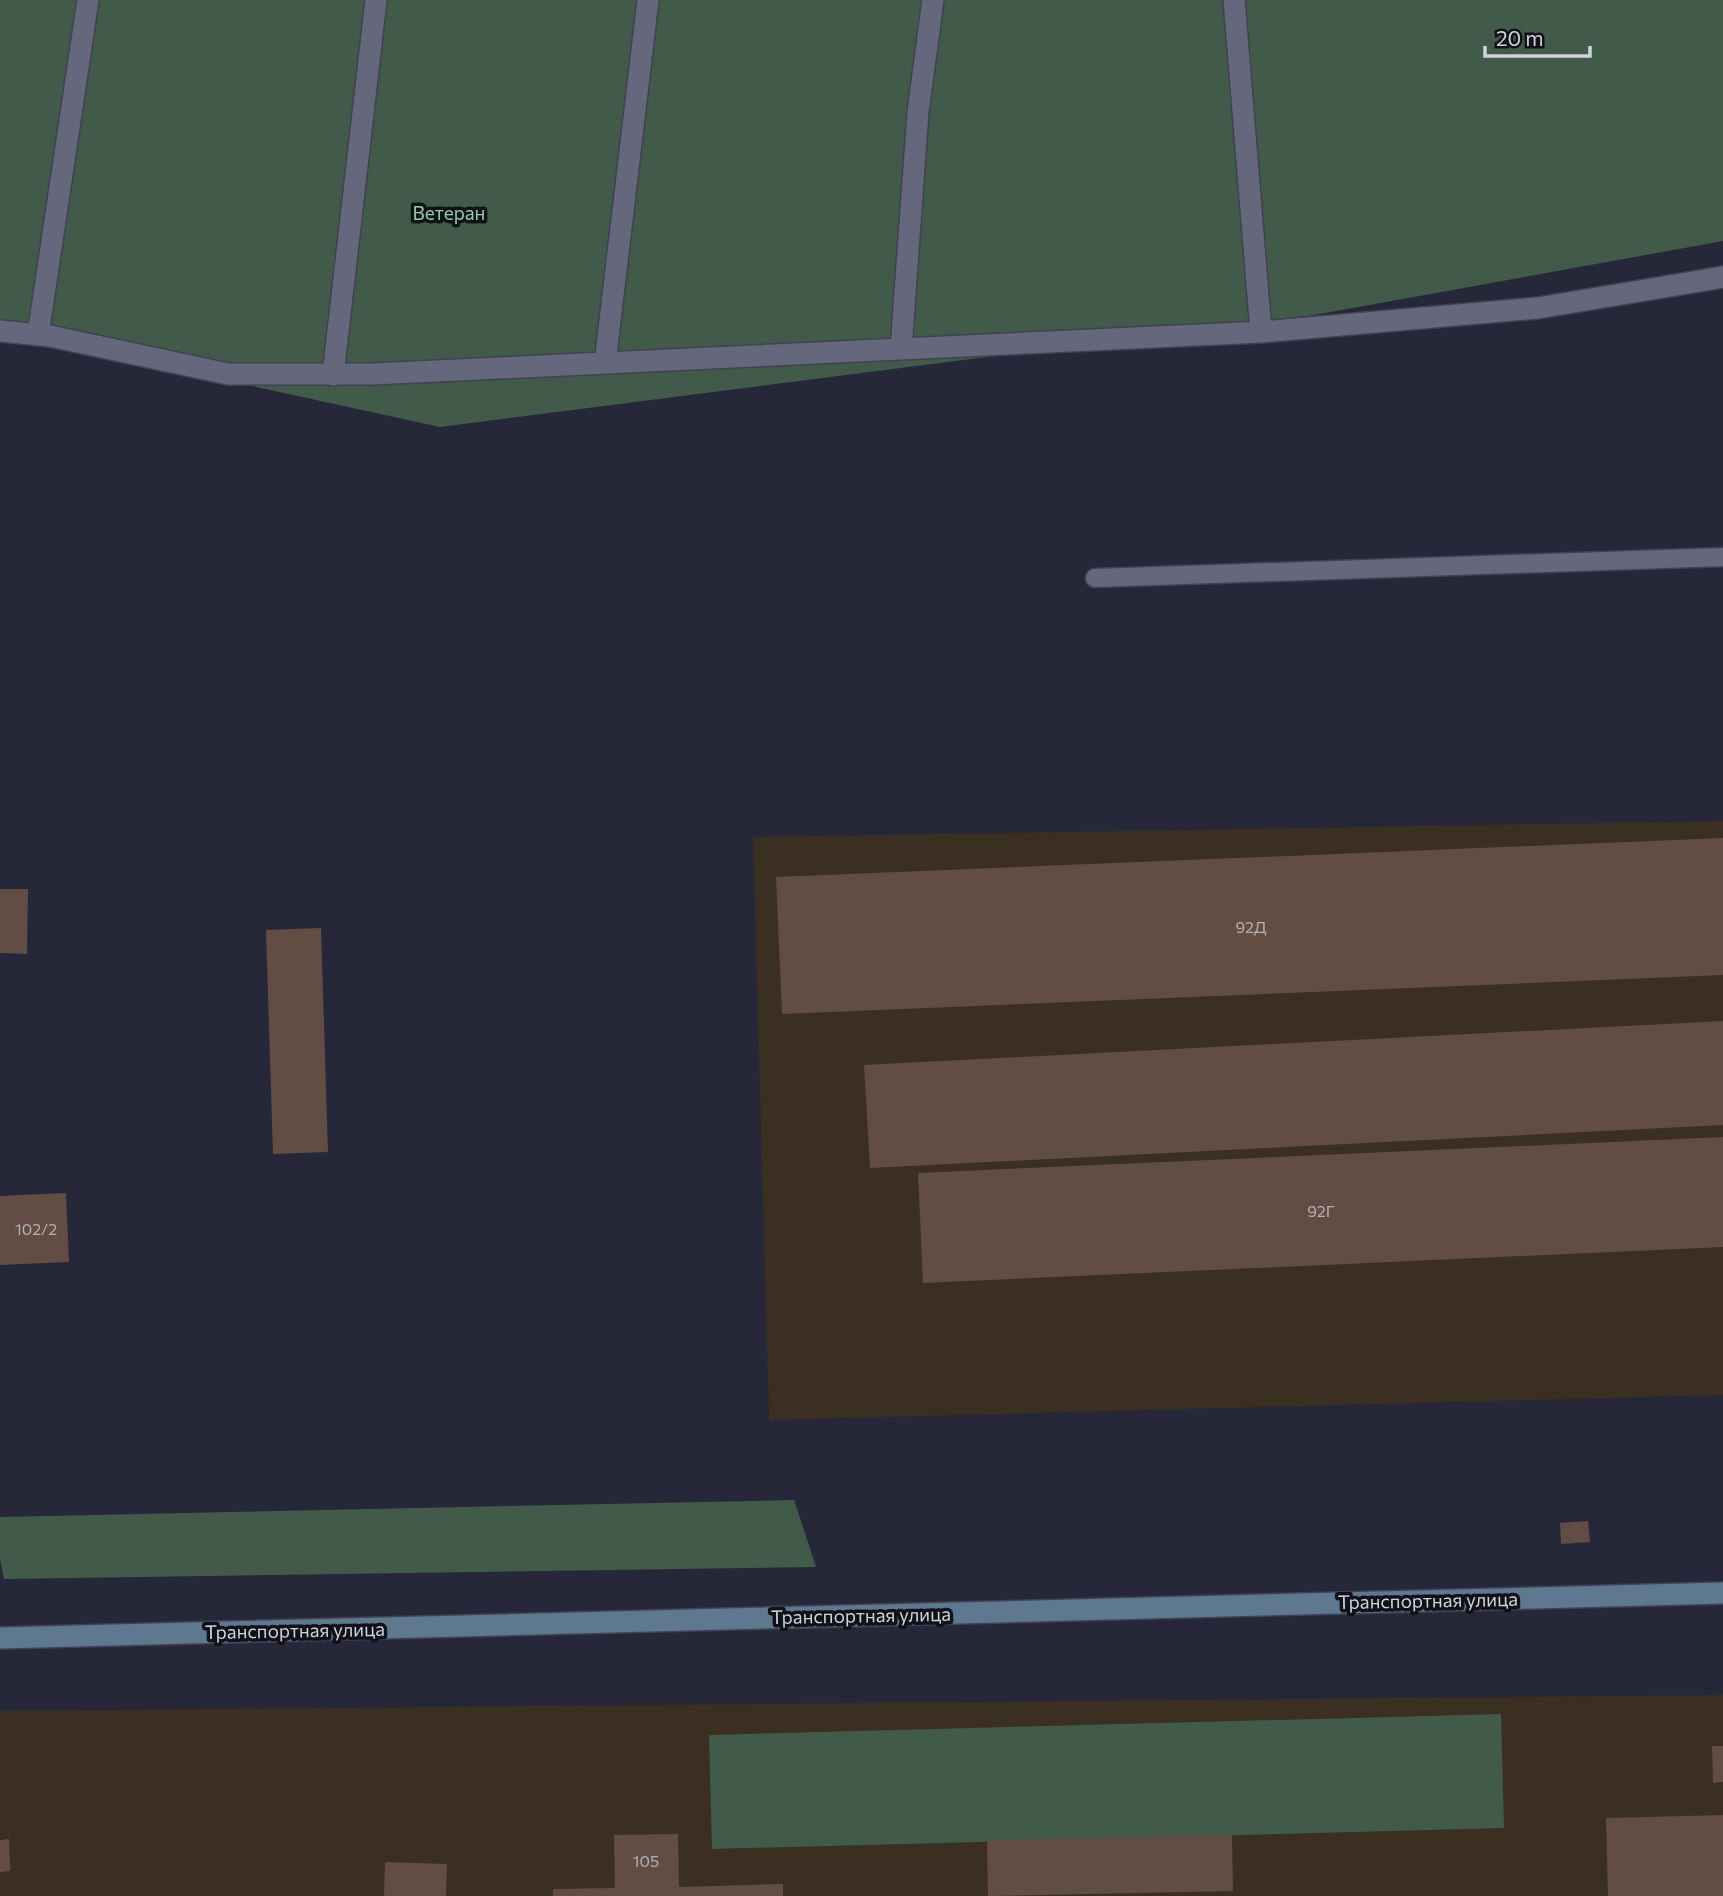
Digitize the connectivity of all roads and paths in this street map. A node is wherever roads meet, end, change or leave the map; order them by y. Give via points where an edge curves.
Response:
1 (88, 0) edge
2 (376, 0) edge
3 (648, 0) edge
4 (933, 0) edge
5 (1234, 0) edge
6 (1723, 277) edge
7 (0, 331) edge
8 (1261, 332) junction
9 (38, 335) junction
10 (901, 349) junction
11 (605, 363) junction
12 (332, 375) junction
13 (1723, 557) edge
14 (1095, 579) dead end
15 (1723, 1593) edge
16 (0, 1637) edge

1 - 9 street
2 - 12 street
3 - 11 street
4 - 10 street via 918,112
5 - 8 street
6 - 8 street via 1538,308
7 - 9 street
8 - 10 street
9 - 12 street via 228,374
10 - 11 street
11 - 12 street
13 - 14 lane
15 - 16 main road, Транспортная улица

